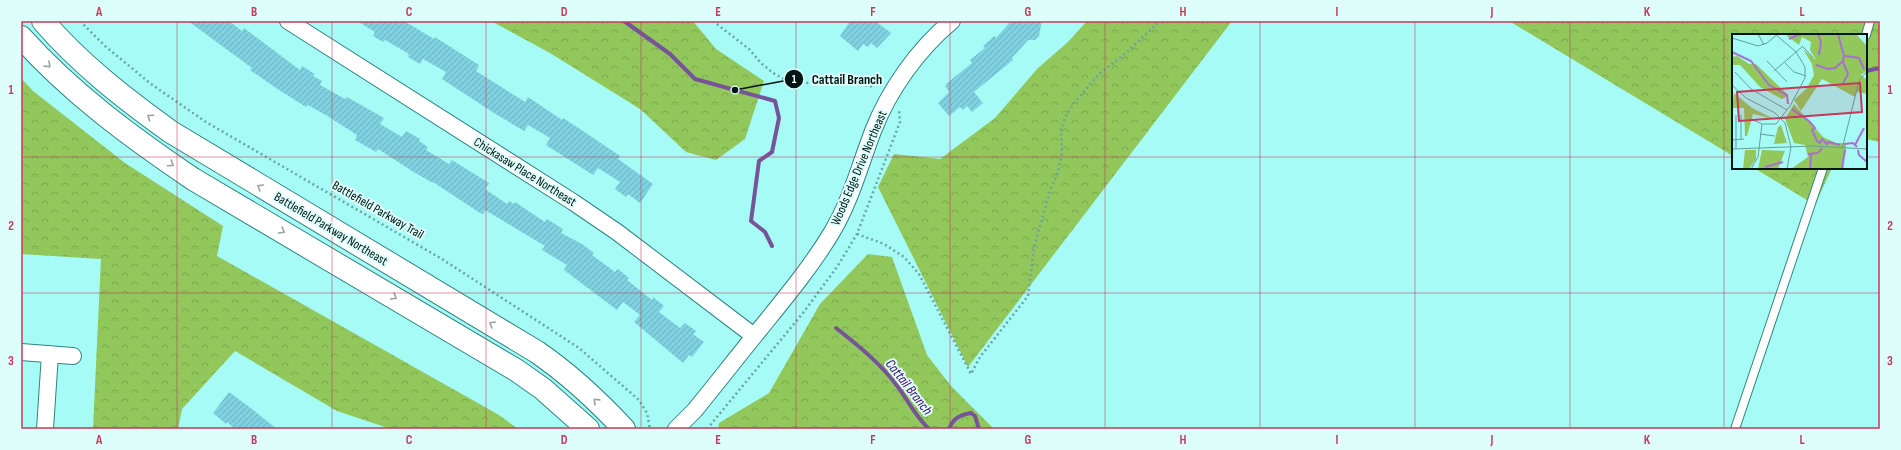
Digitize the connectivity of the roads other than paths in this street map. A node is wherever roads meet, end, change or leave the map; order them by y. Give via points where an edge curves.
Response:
1 (42, 21) edge
2 (288, 21) edge
3 (952, 21) edge
4 (1870, 21) edge
5 (1866, 34) edge
6 (21, 37) edge
7 (1823, 169) edge
8 (754, 336) junction
9 (21, 352) edge
10 (50, 354) junction
11 (73, 356) dead end
12 (45, 429) edge
13 (588, 429) edge
14 (624, 429) edge
15 (676, 429) edge
16 (1735, 429) edge

14 -> 1 main road, Battlefield Parkway Northeast via 583,388 537,352 171,132 114,90
2 - 8 street, Chickasaw Place Northeast via 573,202 617,232
3 - 8 street, Woods Edge Drive Northeast via 922,50 887,102 873,130 848,199 833,230 808,268
4 - 5 lane
6 -> 13 main road, Battlefield Parkway Northeast via 102,114 145,146 193,178 516,370 543,389
7 - 16 lane
8 - 15 street, Woods Edge Drive Northeast via 695,410
9 - 10 street
10 - 11 street
10 - 12 street

